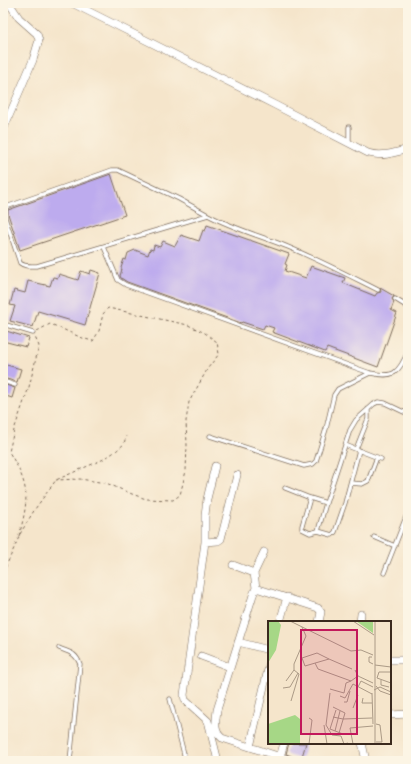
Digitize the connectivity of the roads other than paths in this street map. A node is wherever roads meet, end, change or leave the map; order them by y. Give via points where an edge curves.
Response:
1 (9, 3) edge
2 (72, 3) edge
3 (349, 127) dead end
4 (3, 130) edge
5 (349, 144) junction
6 (408, 149) edge
7 (208, 215) junction
8 (104, 247) junction
9 (378, 290) dead end
10 (395, 299) dead end
11 (408, 307) edge
12 (3, 324) edge
13 (33, 333) road end
14 (408, 352) edge
15 (370, 373) junction
16 (3, 381) edge
17 (15, 385) dead end
18 (408, 407) edge
19 (368, 409) junction
20 (407, 413) edge
21 (210, 436) dead end
22 (345, 445) junction
23 (358, 450) junction
24 (215, 466) dead end
25 (237, 475) dead end
26 (350, 483) junction
27 (285, 488) dead end
28 (310, 498) junction
29 (326, 503) junction
30 (408, 512) edge
31 (318, 531) junction
32 (374, 537) dead end
33 (205, 542) junction
34 (395, 546) junction
35 (264, 552) dead end
36 (233, 565) dead end
37 (254, 573) junction
38 (384, 573) dead end
39 (256, 588) junction
40 (287, 598) junction
41 (361, 614) dead end
42 (280, 621) edge
43 (319, 621) edge
44 (360, 621) edge
45 (238, 642) junction
46 (59, 648) dead end
47 (268, 650) edge
48 (201, 656) dead end
49 (391, 660) edge
50 (408, 660) edge
51 (230, 667) junction
52 (268, 669) edge
53 (170, 699) dead end
54 (408, 714) edge
55 (391, 716) edge
56 (284, 744) edge
57 (362, 744) edge
58 (250, 747) junction
59 (280, 757) junction
60 (70, 761) edge
61 (184, 761) edge
62 (218, 761) edge
63 (293, 761) edge
64 (366, 761) edge

1 - 4 street via 19,18 37,34 39,40
2 - 5 street
3 - 5 lane
5 - 6 street via 375,155
7 - 8 lane
7 - 8 lane via 118,170 5,208 5,218 23,266 37,266
7 - 9 lane via 322,262
8 - 15 lane via 118,280 126,285
10 - 11 lane
12 - 13 lane
14 - 15 lane via 402,364 392,374
15 - 21 lane via 338,389 334,395 324,435 313,464 304,466
16 - 17 lane
18 - 20 lane
19 - 20 lane via 378,402
19 - 22 lane via 353,423
19 - 23 lane via 368,419
22 - 23 lane
22 - 29 lane
23 - 26 lane
23 - 26 lane via 379,458 368,481 362,484
24 - 33 street via 207,499
25 - 33 street via 221,539
26 - 31 lane via 335,532 329,535
27 - 28 lane
28 - 29 lane
28 - 31 lane via 302,529 310,533
29 - 31 lane
30 - 34 lane
32 - 34 lane
33 - 62 street via 184,695 185,700 208,721
34 - 38 lane
35 - 37 street
36 - 37 street
37 - 39 street
39 - 40 street
39 - 45 street
40 - 42 street
40 - 43 street via 318,608 321,612
41 - 44 street
45 - 47 street
45 - 51 street
46 - 60 lane via 73,653 80,664
48 - 51 street
49 - 50 street
51 - 58 street via 217,710 216,728 222,738
52 - 58 street
53 - 61 lane
54 - 55 street
56 - 59 street
57 - 64 street
58 - 59 street
59 - 63 street

